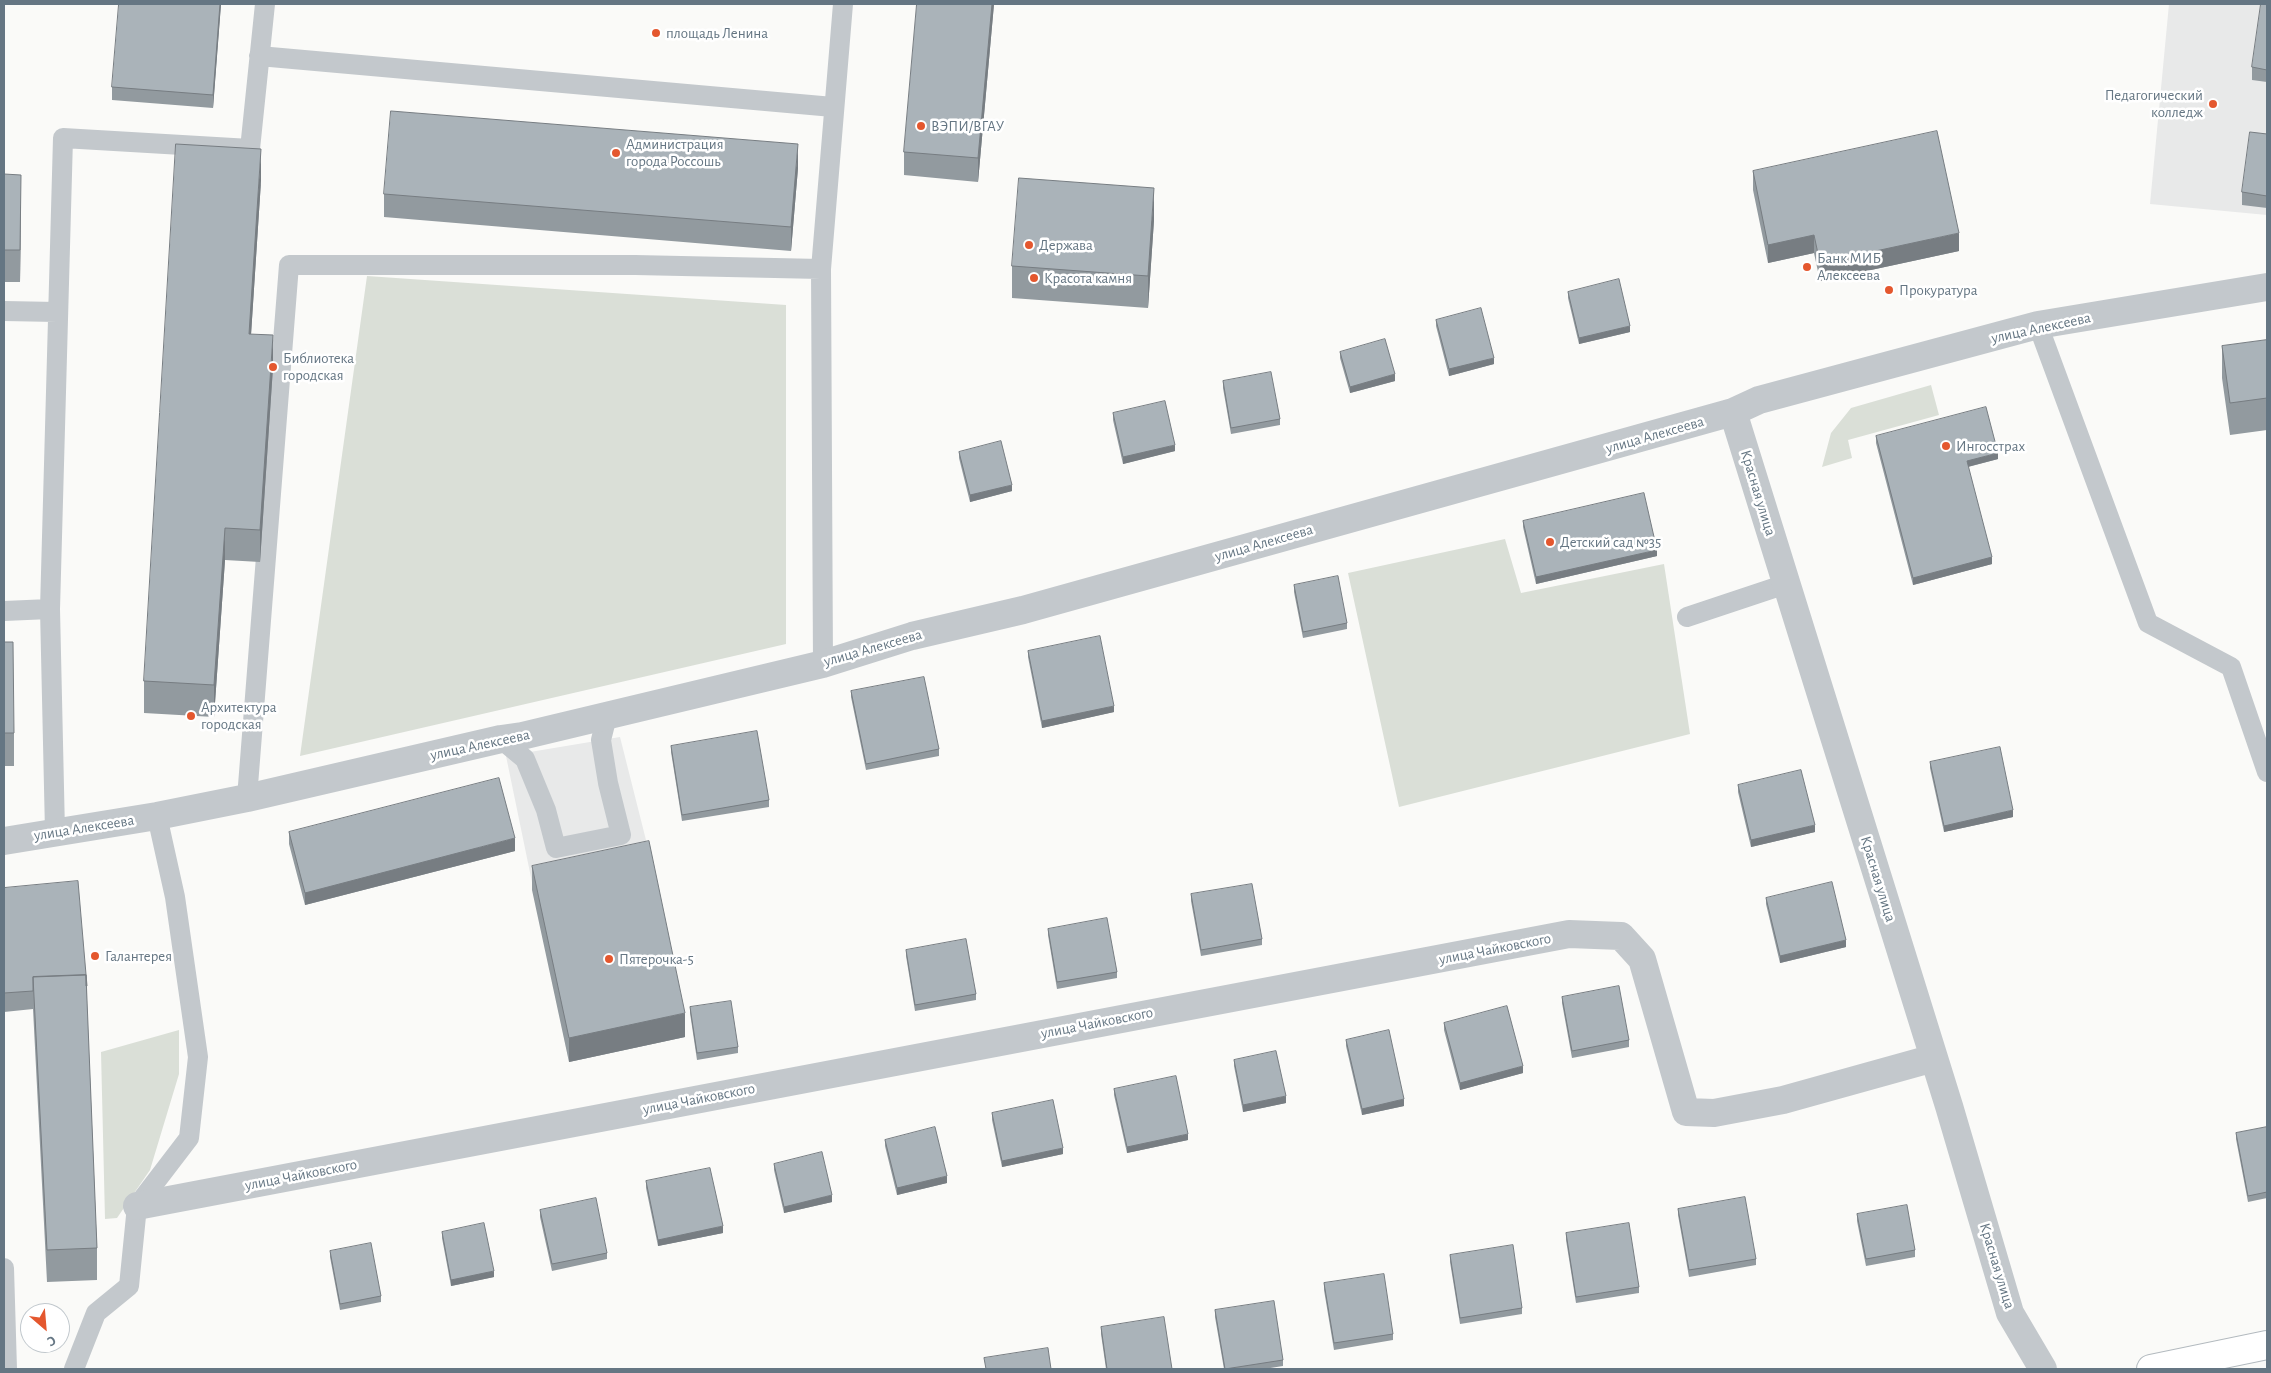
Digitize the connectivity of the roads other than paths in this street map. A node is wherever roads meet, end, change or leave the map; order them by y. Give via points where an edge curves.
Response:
1 (265, 4) edge
2 (843, 4) edge
3 (259, 56) junction
4 (833, 107) junction
5 (821, 269) junction
6 (2267, 287) edge
7 (4, 311) edge
8 (57, 312) junction
9 (2038, 325) junction
10 (1733, 412) junction
11 (1786, 584) junction
12 (50, 609) junction
13 (4, 611) edge
14 (1687, 617) dead end
15 (823, 664) junction
16 (607, 716) junction
17 (501, 739) junction
18 (2267, 772) edge
19 (247, 798) junction
20 (157, 816) junction
21 (55, 832) junction
22 (4, 841) edge
23 (1934, 1058) junction
24 (137, 1206) junction
25 (4, 1268) edge
26 (2267, 1345) edge
27 (7, 1369) edge
28 (74, 1369) edge
29 (2043, 1369) edge
30 (2151, 1369) edge

1 - 3 lane
2 - 4 lane
3 - 4 lane
3 - 8 lane via 250,150 63,138
4 - 5 lane
5 - 15 lane
5 - 19 lane via 635,265 289,265
6 - 9 street, улица Алексеева
7 - 8 lane
8 - 12 lane
9 - 10 street, улица Алексеева via 1759,400
9 - 18 lane via 2148,622 2231,667
10 - 11 street, Красная улица
10 - 15 street, улица Алексеева via 1023,610 912,636
11 - 14 lane
11 - 23 street, Красная улица
12 - 13 lane
12 - 21 lane
15 - 16 street, улица Алексеева
16 - 17 street, улица Алексеева
16 - 17 lane via 601,740 621,835 556,848 546,810 525,759
17 - 19 street, улица Алексеева
19 - 20 street, улица Алексеева
20 - 21 street, улица Алексеева
20 - 24 lane via 175,897 198,1057 189,1138
21 - 22 street, улица Алексеева
23 - 24 street, улица Чайковского via 1783,1100 1714,1113 1686,1112 1642,959 1620,936 1569,934
23 - 29 street, Красная улица via 2010,1313
24 - 28 lane via 129,1286 96,1313
25 - 27 lane
26 - 30 main road

